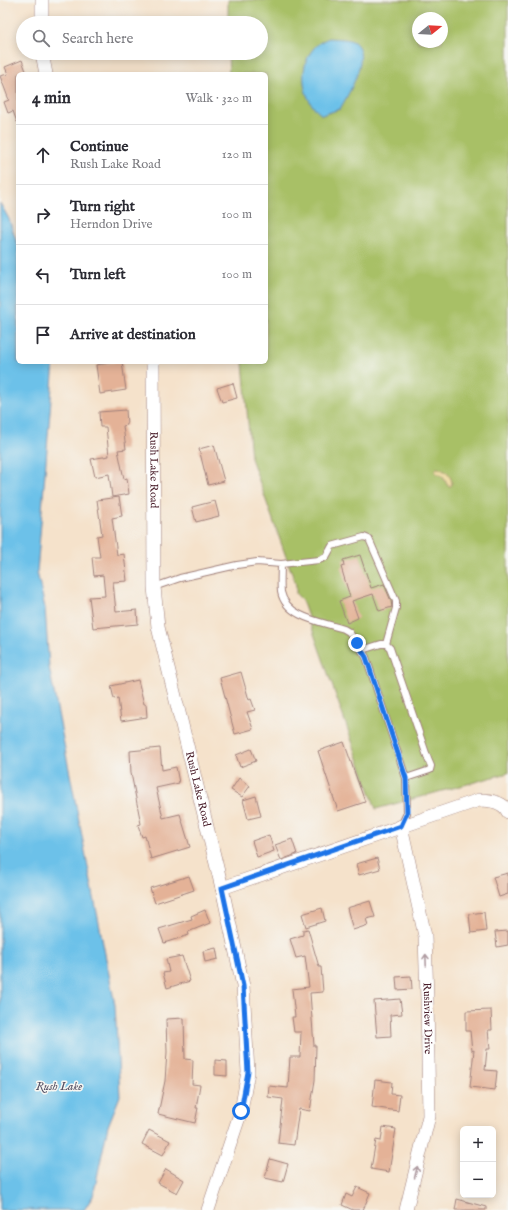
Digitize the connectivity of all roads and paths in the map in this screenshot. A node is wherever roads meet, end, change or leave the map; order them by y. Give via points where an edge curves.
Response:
1 (42, 0) edge
2 (42, 16) edge
3 (43, 60) edge
4 (46, 72) edge
5 (153, 364) edge
6 (281, 564) junction
7 (154, 587) junction
8 (386, 644) junction
9 (362, 650) junction
10 (406, 778) junction
11 (508, 812) edge
12 (401, 826) junction
13 (222, 888) junction
14 (208, 1210) edge
15 (406, 1210) edge

1 - 2 street
3 - 4 street
5 - 7 street, Rush Lake Road
6 - 7 lane via 243,564 180,578
6 - 8 lane via 319,560 326,557 332,546 364,537 369,538 396,601
6 - 9 lane via 281,592 289,607 310,619 344,628
7 - 13 street, Rush Lake Road via 158,628
8 - 9 lane
8 - 10 lane via 390,648 431,766 430,770
9 - 10 lane
10 - 12 lane via 407,813
11 - 12 street via 506,807 500,804 490,800 479,800
12 - 13 street
15 -> 12 street, Rushview Drive via 429,1116 426,936
13 - 14 street, Rush Lake Road via 243,986 248,1072 241,1111

